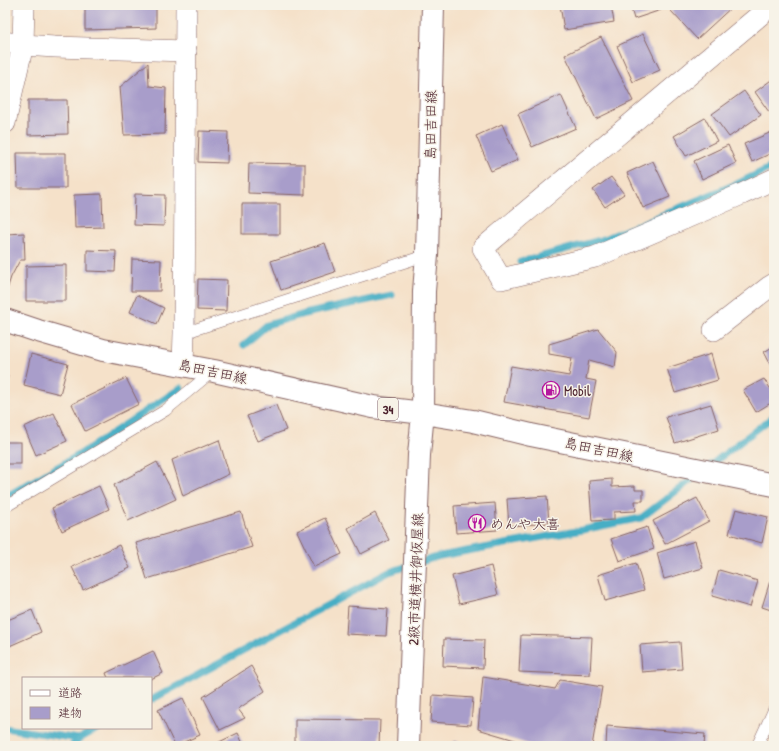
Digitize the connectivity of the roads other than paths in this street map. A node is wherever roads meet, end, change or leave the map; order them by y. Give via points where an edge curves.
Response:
1 (24, 5) edge
2 (186, 5) edge
3 (433, 5) edge
4 (772, 5) edge
5 (14, 44) edge
6 (186, 52) junction
7 (6, 118) edge
8 (774, 179) edge
9 (427, 255) junction
10 (774, 284) edge
11 (5, 320) edge
12 (714, 330) dead end
13 (184, 333) junction
14 (183, 365) junction
15 (214, 371) junction
16 (423, 413) junction
17 (774, 485) edge
18 (5, 507) edge
19 (774, 709) edge
20 (408, 746) edge
21 (757, 746) edge

1 - 5 street
2 - 6 street
3 - 9 main road, 島田吉田線
4 - 8 street via 483,248 501,279 595,257
5 - 6 street
5 - 7 street
6 - 13 street
9 - 13 lane
9 - 16 main road, 島田吉田線 via 424,292
10 - 12 street
11 - 14 main road, 島田吉田線 / 34 via 103,350
13 - 14 street
14 - 15 main road, 島田吉田線 / 34
15 - 16 main road, 島田吉田線 / 34 via 373,407
15 - 18 lane via 166,410
16 - 17 main road, 島田吉田線 / 34 via 472,421
16 - 20 main road, 2級市道横井御仮屋線 via 419,455
19 - 21 lane

